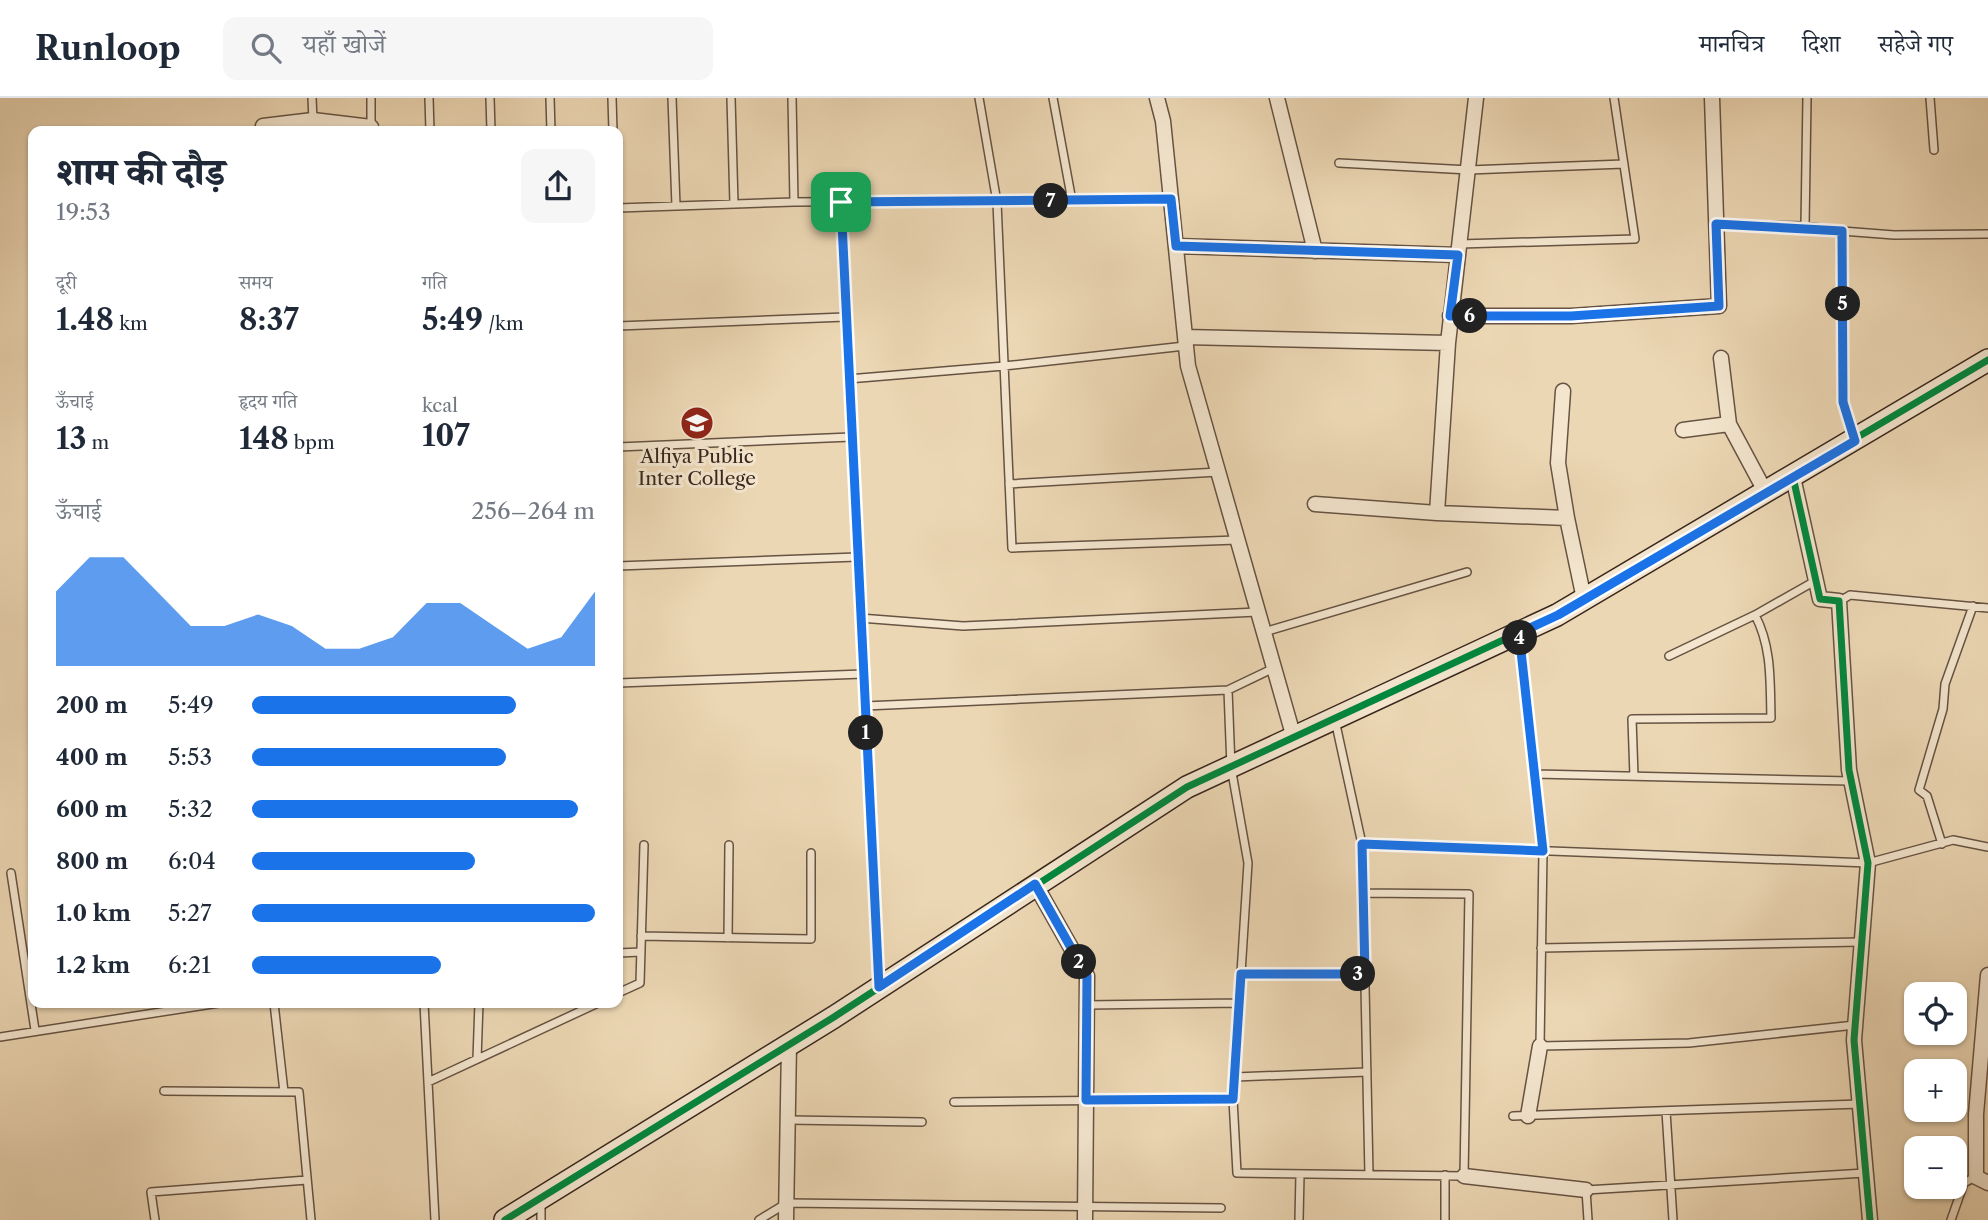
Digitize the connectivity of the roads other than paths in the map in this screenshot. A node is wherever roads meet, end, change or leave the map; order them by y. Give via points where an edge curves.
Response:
1 (312, 98) edge
2 (371, 98) edge
3 (429, 98) edge
4 (490, 98) edge
5 (550, 98) edge
6 (611, 98) edge
7 (672, 98) edge
8 (731, 98) edge
9 (792, 98) edge
10 (979, 98) edge
11 (1053, 98) edge
12 (1157, 98) edge
13 (1277, 98) edge
14 (1476, 98) edge
15 (1614, 98) edge
16 (1712, 98) edge
17 (1807, 98) edge
18 (1930, 98) edge
19 (313, 121) junction
20 (263, 126) dead end
21 (349, 126) edge
22 (371, 126) edge
23 (430, 126) edge
24 (491, 126) edge
25 (551, 126) edge
26 (613, 126) edge
27 (1934, 150) dead end
28 (1339, 163) dead end
29 (1624, 164) junction
30 (1469, 170) junction
31 (1171, 199) junction
32 (1072, 201) junction
33 (794, 202) junction
34 (841, 202) junction
35 (997, 202) junction
36 (734, 204) junction
37 (676, 206) junction
38 (623, 208) edge
39 (1716, 224) junction
40 (1805, 226) junction
41 (1842, 231) junction
42 (1988, 234) edge
43 (1176, 246) junction
44 (1459, 250) junction
45 (1315, 251) junction
46 (1450, 316) junction
47 (845, 317) junction
48 (623, 326) edge
49 (1185, 341) junction
50 (1448, 343) junction
51 (1721, 358) dead end
52 (1988, 360) edge
53 (1004, 366) junction
54 (848, 379) junction
55 (1563, 391) dead end
56 (1728, 424) junction
57 (1683, 430) dead end
58 (851, 437) junction
59 (1855, 441) junction
60 (623, 447) edge
61 (1218, 472) junction
62 (1793, 477) junction
63 (1009, 484) junction
64 (1766, 493) junction
65 (1315, 504) dead end
66 (1437, 513) junction
67 (1567, 517) junction
68 (1237, 540) junction
69 (857, 557) junction
70 (623, 566) edge
71 (1467, 572) dead end
72 (1816, 581) junction
73 (1584, 599) junction
74 (1839, 601) junction
75 (1973, 606) junction
76 (1988, 608) edge
77 (1258, 612) junction
78 (1755, 615) junction
79 (860, 618) junction
80 (1264, 632) junction
81 (1519, 633) junction
82 (1669, 656) dead end
83 (1274, 668) junction
84 (863, 674) junction
85 (623, 683) edge
86 (1227, 690) junction
87 (865, 706) junction
88 (1335, 719) junction
89 (1294, 738) junction
90 (1231, 767) junction
91 (1535, 774) junction
92 (1634, 776) junction
93 (1851, 781) junction
94 (1362, 844) junction
95 (1942, 844) junction
96 (644, 845) dead end
97 (729, 845) dead end
98 (1988, 847) edge
99 (1543, 851) junction
100 (811, 853) dead end
101 (1868, 863) junction
102 (12, 873) dead end
103 (1035, 884) junction
104 (1363, 893) junction
105 (641, 936) junction
106 (728, 938) junction
107 (1862, 942) junction
108 (1541, 948) junction
109 (641, 952) junction
110 (623, 953) edge
111 (1241, 974) junction
112 (1365, 974) junction
113 (1988, 975) edge
114 (28, 982) edge
115 (879, 987) junction
116 (623, 991) edge
117 (1239, 1003) junction
118 (1087, 1005) junction
119 (32, 1008) edge
120 (149, 1008) edge
121 (276, 1008) edge
122 (424, 1008) edge
123 (479, 1008) edge
124 (587, 1008) edge
125 (1856, 1024) junction
126 (35, 1030) junction
127 (0, 1037) edge
128 (789, 1044) junction
129 (1540, 1046) junction
130 (477, 1059) junction
131 (1984, 1070) edge
132 (1367, 1072) junction
133 (1235, 1077) junction
134 (428, 1082) junction
135 (164, 1091) dead end
136 (284, 1092) junction
137 (1233, 1099) junction
138 (1086, 1100) junction
139 (954, 1102) dead end
140 (1860, 1104) junction
141 (1666, 1111) junction
142 (1521, 1116) joint
143 (788, 1120) junction
144 (922, 1122) dead end
145 (1866, 1173) junction
146 (1300, 1174) junction
147 (1369, 1175) junction
148 (1445, 1175) junction
149 (1464, 1176) junction
150 (307, 1180) junction
151 (1982, 1180) edge
152 (1671, 1185) junction
153 (1586, 1190) junction
154 (541, 1196) junction
155 (787, 1203) junction
156 (1221, 1208) dead end
157 (1085, 1213) edge
158 (155, 1220) edge
159 (311, 1220) edge
160 (435, 1220) edge
161 (505, 1220) edge
162 (541, 1220) edge
163 (760, 1220) edge
164 (786, 1220) edge
165 (1299, 1220) edge
166 (1445, 1220) edge
167 (1588, 1220) edge
168 (1673, 1220) edge
169 (1870, 1220) edge
170 (1951, 1220) edge

1 - 19 lane
2 - 22 lane
3 - 23 lane
4 - 24 lane
5 - 25 lane
6 - 26 lane
7 - 37 lane
8 - 36 lane
9 - 33 lane
10 - 35 lane
11 - 32 lane
12 - 31 street
13 - 45 street
14 - 30 street
15 - 29 lane
16 - 39 street
17 - 40 lane
18 - 27 lane
19 - 20 street
19 - 21 street
28 - 30 lane
29 - 30 lane
29 - 44 lane via 1635,239
30 - 44 street
31 - 32 lane
31 - 43 street
32 - 35 lane
33 - 34 lane
33 - 36 lane
34 - 35 lane
34 - 47 lane
35 - 53 lane
36 - 37 lane
37 - 38 lane
39 - 40 lane
39 - 46 street via 1719,306 1571,316
40 - 41 lane
41 - 42 lane
41 - 59 lane via 1843,402
43 - 45 street
43 - 49 street
44 - 45 street
44 - 46 street
46 - 50 street
47 - 48 lane
47 - 54 lane
49 - 50 street
49 - 53 lane
49 - 61 street
50 - 66 street
51 - 56 street
52 - 59 street
53 - 54 lane
53 - 63 lane
54 - 58 lane
55 - 67 street via 1558,463
56 - 57 street
56 - 64 street
58 - 60 lane
58 - 69 lane
59 - 62 street
61 - 63 lane
61 - 68 street
62 - 64 street
62 - 72 street
63 - 68 lane via 1012,548
64 - 73 street
65 - 66 street
66 - 67 street
67 - 73 street
68 - 77 street
69 - 70 lane
69 - 79 lane
71 - 80 lane
72 - 74 street via 1820,599
72 - 78 lane
73 - 81 street
74 - 75 lane via 1850,595
74 - 93 street
75 - 76 lane
75 - 95 lane via 1945,684 1943,709 1919,790 1927,796
77 - 79 lane via 963,626
77 - 80 street
78 - 82 lane
78 - 92 lane via 1769,657 1771,718 1632,719
79 - 84 lane
80 - 83 street
81 - 88 street
81 - 91 lane
83 - 86 lane
83 - 89 street
84 - 85 lane
84 - 87 lane
86 - 87 lane
86 - 90 lane
87 - 115 lane
88 - 89 street
88 - 94 lane
89 - 90 street
90 - 103 street via 1187,787
90 - 111 lane via 1248,863
91 - 92 lane
91 - 99 lane
92 - 93 lane
93 - 101 street
94 - 99 lane
94 - 104 lane
95 - 98 lane via 1953,840
95 - 101 lane
96 - 105 lane
97 - 106 lane
99 - 101 lane
99 - 108 lane
100 - 106 lane via 811,939
101 - 107 street
102 - 114 lane
103 - 115 street
103 - 118 street via 1087,976
104 - 112 lane
104 - 149 lane via 1469,894
105 - 106 lane
105 - 109 lane
107 - 108 lane
107 - 125 street
108 - 129 lane
109 - 110 lane
109 - 116 lane via 640,983
111 - 112 lane
111 - 117 lane
112 - 132 lane
113 - 131 street
115 - 128 street
117 - 118 lane
117 - 133 lane
118 - 138 street
119 - 126 lane
120 - 126 lane
121 - 136 lane
122 - 134 lane
123 - 130 lane
124 - 130 lane
125 - 129 lane via 1689,1043
125 - 140 street
126 - 127 lane
128 - 143 street
128 - 154 street
129 - 142 street
130 - 134 lane
131 - 151 street
132 - 133 lane
132 - 147 lane
133 - 137 lane
134 - 160 lane
135 - 136 lane
136 - 150 lane via 299,1092
137 - 138 lane
137 - 146 lane via 1237,1174
138 - 139 lane
138 - 157 street
140 - 141 lane
140 - 145 street
141 - 142 lane
141 - 152 lane
143 - 144 lane
143 - 155 street
145 - 152 lane
145 - 169 street
146 - 147 lane
146 - 165 lane
147 - 148 lane
148 - 149 lane
148 - 166 lane
149 - 153 street
150 - 158 lane via 151,1192
150 - 159 lane
151 - 170 lane via 1964,1184
152 - 153 lane
152 - 168 lane
153 - 167 lane
154 - 161 street
154 - 162 lane
155 - 157 lane
155 - 163 lane
155 - 164 street
156 - 157 lane

